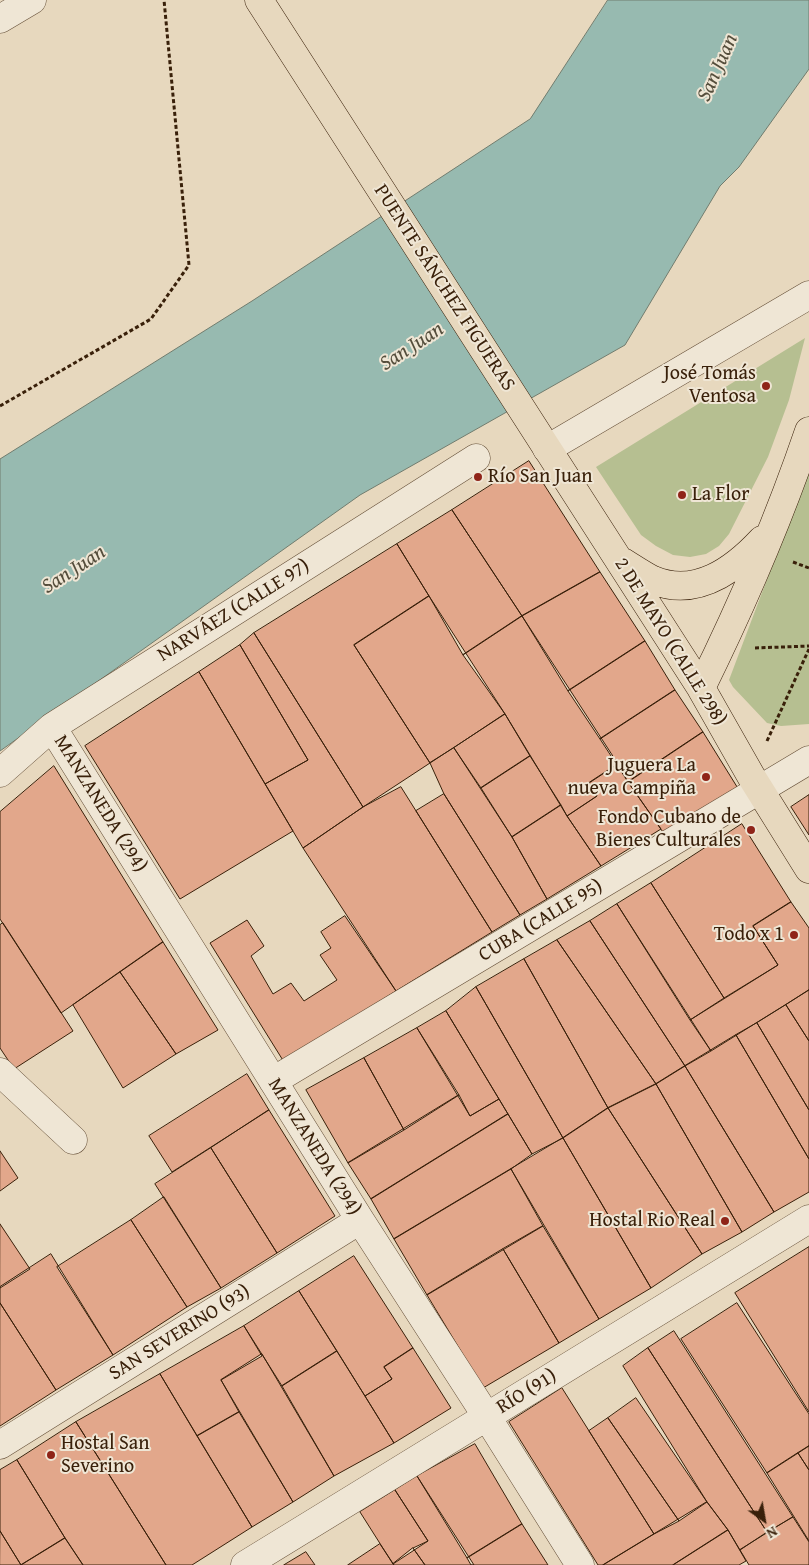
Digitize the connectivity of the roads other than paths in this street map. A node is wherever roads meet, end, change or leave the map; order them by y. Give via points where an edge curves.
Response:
1 (32, 0) edge
2 (259, 0) edge
3 (0, 19) edge
4 (809, 295) edge
5 (527, 417) joint
6 (809, 431) edge
7 (547, 449) junction
8 (476, 458) dead end
9 (773, 527) junction
10 (618, 559) junction
11 (701, 688) junction
12 (52, 727) junction
13 (809, 760) edge
14 (0, 774) edge
15 (756, 782) junction
16 (809, 869) edge
17 (0, 1072) edge
18 (273, 1081) junction
19 (73, 1140) dead end
20 (809, 1219) edge
21 (360, 1220) junction
22 (488, 1417) junction
23 (0, 1445) edge
24 (245, 1565) edge
25 (580, 1565) edge

1 - 3 street
2 - 5 main road, PUENTE SÁNCHEZ FIGUERAS
4 - 7 street
5 - 7 main road, 2 DE MAYO (CALLE 298)
6 - 9 main road
7 - 10 main road, 2 DE MAYO (CALLE 298)
8 - 12 street, NARVÁEZ (CALLE 97)
9 - 10 main road via 749,554 729,570 707,581 686,586 653,580
9 - 11 main road
10 - 11 main road, 2 DE MAYO (CALLE 298)
11 - 15 main road, 2 DE MAYO (CALLE 298)
12 - 14 street, NARVÁEZ (CALLE 97)
12 - 18 street, MANZANEDA (294)
13 - 15 street, CUBA (CALLE 95)
15 - 16 main road, 2 DE MAYO (CALLE 298)
15 - 18 street, CUBA (CALLE 95)
17 - 19 street
18 - 21 street, MANZANEDA (294)
20 - 22 street, RÍO (91)
21 - 22 street, MANZANEDA (294)
21 - 23 street, SAN SEVERINO (93)
22 - 24 street, RÍO (91)
22 - 25 street, MANZANEDA (294)

